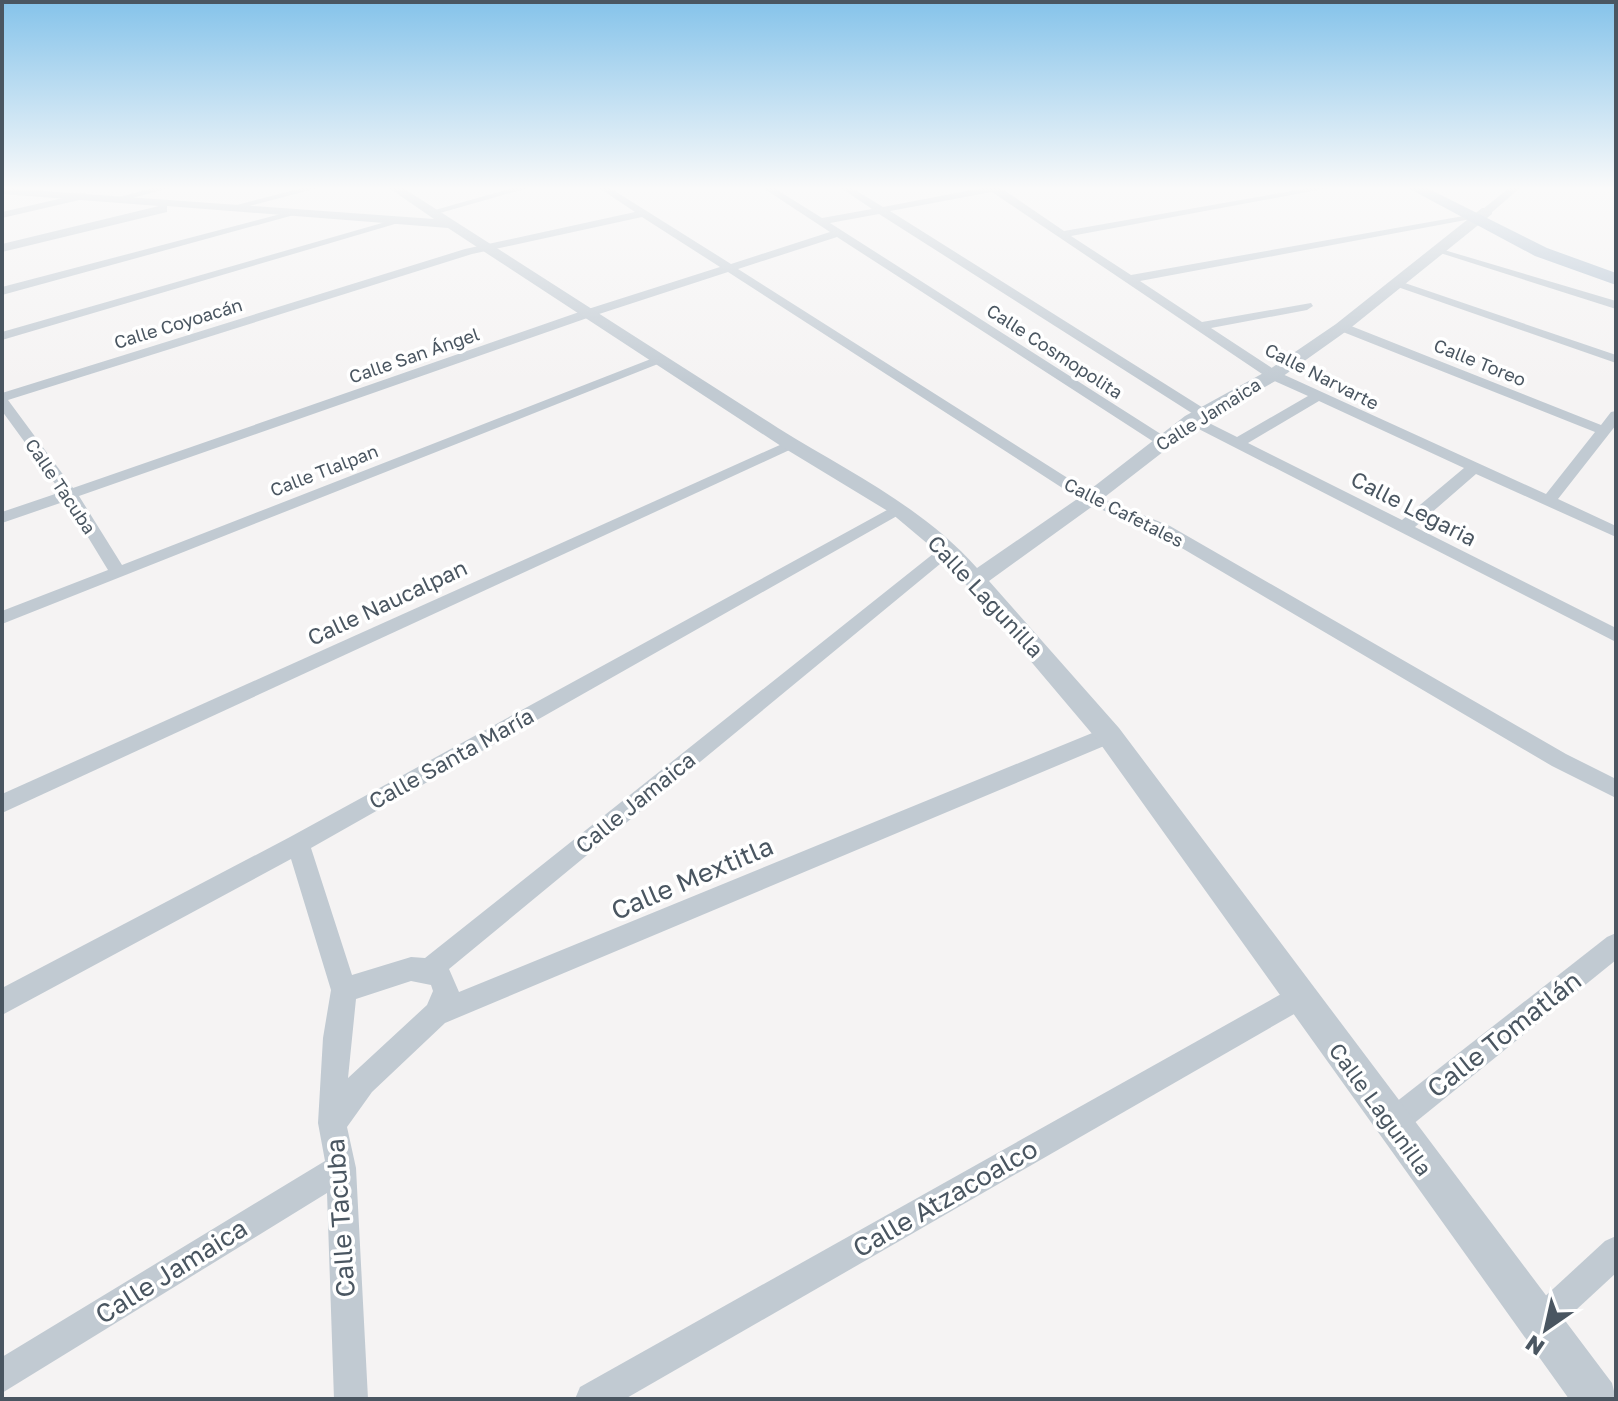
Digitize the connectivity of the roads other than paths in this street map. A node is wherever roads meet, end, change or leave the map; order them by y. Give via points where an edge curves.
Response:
1 (144, 253) edge
2 (288, 253) edge
3 (470, 253) edge
4 (495, 253) edge
5 (704, 253) edge
6 (778, 253) edge
7 (871, 253) edge
8 (947, 253) edge
9 (1091, 253) edge
10 (1272, 253) edge
11 (1433, 253) edge
12 (1452, 253) edge
13 (1545, 253) edge
14 (1579, 253) edge
15 (1616, 267) edge
16 (729, 270) junction
17 (1130, 279) junction
18 (1616, 279) edge
19 (1396, 283) junction
20 (2, 291) edge
21 (1616, 305) edge
22 (1307, 306) dead end
23 (589, 313) junction
24 (1201, 326) junction
25 (1342, 327) junction
26 (2, 336) edge
27 (1616, 359) edge
28 (661, 360) junction
29 (1273, 375) junction
30 (1317, 397) junction
31 (2, 399) edge
32 (1616, 415) edge
33 (1198, 417) junction
34 (1604, 431) junction
35 (1162, 441) junction
36 (1237, 443) junction
37 (791, 444) junction
38 (1474, 468) junction
39 (70, 494) junction
40 (1090, 499) junction
41 (1548, 502) junction
42 (898, 509) junction
43 (2, 518) edge
44 (1404, 527) junction
45 (1616, 532) edge
46 (949, 550) junction
47 (118, 572) junction
48 (976, 579) junction
49 (2, 618) edge
50 (1616, 636) edge
51 (1109, 735) junction
52 (1616, 789) edge
53 (2, 804) edge
54 (298, 844) junction
55 (1616, 945) edge
56 (429, 970) junction
57 (344, 990) junction
58 (1299, 997) junction
59 (2, 1002) edge
60 (436, 1014) junction
61 (1392, 1123) junction
62 (332, 1124) junction
63 (341, 1168) junction
64 (1616, 1252) edge
65 (1539, 1323) junction
66 (2, 1376) edge
67 (351, 1399) edge
68 (592, 1399) edge
69 (1596, 1399) edge

1 - 20 street
2 - 26 street
3 - 31 street, Calle Coyoacán
4 - 23 street, Calle Lagunilla
5 - 16 street, Calle Cafetales
6 - 16 street, Calle San Ángel
7 - 35 street, Calle Cosmopolita
8 - 33 street, Calle Legaria
9 - 17 street, Calle Narvarte
10 - 17 street
11 - 19 street, Calle Jamaica
12 - 21 street
13 - 18 main road
14 - 15 main road
16 - 23 street, Calle San Ángel
16 - 40 street, Calle Cafetales
17 - 24 street, Calle Narvarte
19 - 25 street, Calle Jamaica
19 - 27 street
22 - 24 street
23 - 28 street, Calle Lagunilla
23 - 39 street, Calle San Ángel
24 - 29 street, Calle Narvarte
25 - 29 street, Calle Jamaica
25 - 34 street, Calle Toreo
28 - 37 street, Calle Lagunilla
28 - 47 street, Calle Tlalpan
29 - 30 street, Calle Narvarte
29 - 33 street, Calle Jamaica
30 - 36 street
30 - 38 street, Calle Narvarte
31 - 39 street, Calle Tacuba
32 - 34 street
33 - 35 street, Calle Jamaica
33 - 36 street, Calle Legaria
34 - 41 street
35 - 40 street, Calle Jamaica
36 - 44 street, Calle Legaria
37 - 42 street, Calle Lagunilla
37 - 53 street, Calle Naucalpan
38 - 41 street, Calle Narvarte
38 - 44 street
39 - 43 street, Calle San Ángel
39 - 47 street, Calle Tacuba
40 - 48 street, Calle Jamaica
40 - 52 street, Calle Cafetales via 1164,530
41 - 45 street, Calle Narvarte
42 - 46 street, Calle Lagunilla
42 - 54 street, Calle Santa María
44 - 50 street, Calle Legaria
46 - 48 street, Calle Lagunilla
46 - 56 street, Calle Jamaica
47 - 49 street, Calle Tlalpan
48 - 51 street, Calle Lagunilla
51 - 58 street, Calle Lagunilla
51 - 60 street, Calle Mextitla
54 - 57 street
54 - 59 street, Calle Santa María
55 - 61 street, Calle Tomatlán
56 - 57 street via 411,969
56 - 60 street via 440,977 446,991
57 - 62 street, Calle Tacuba
58 - 61 street, Calle Lagunilla
58 - 68 street, Calle Atzacoalco
60 - 62 street, Calle Mextitla via 362,1082
61 - 65 street, Calle Lagunilla
62 - 63 street, Calle Tacuba
63 - 66 street, Calle Jamaica
63 - 67 street, Calle Tacuba
64 - 65 street
65 - 69 street, Calle Lagunilla

